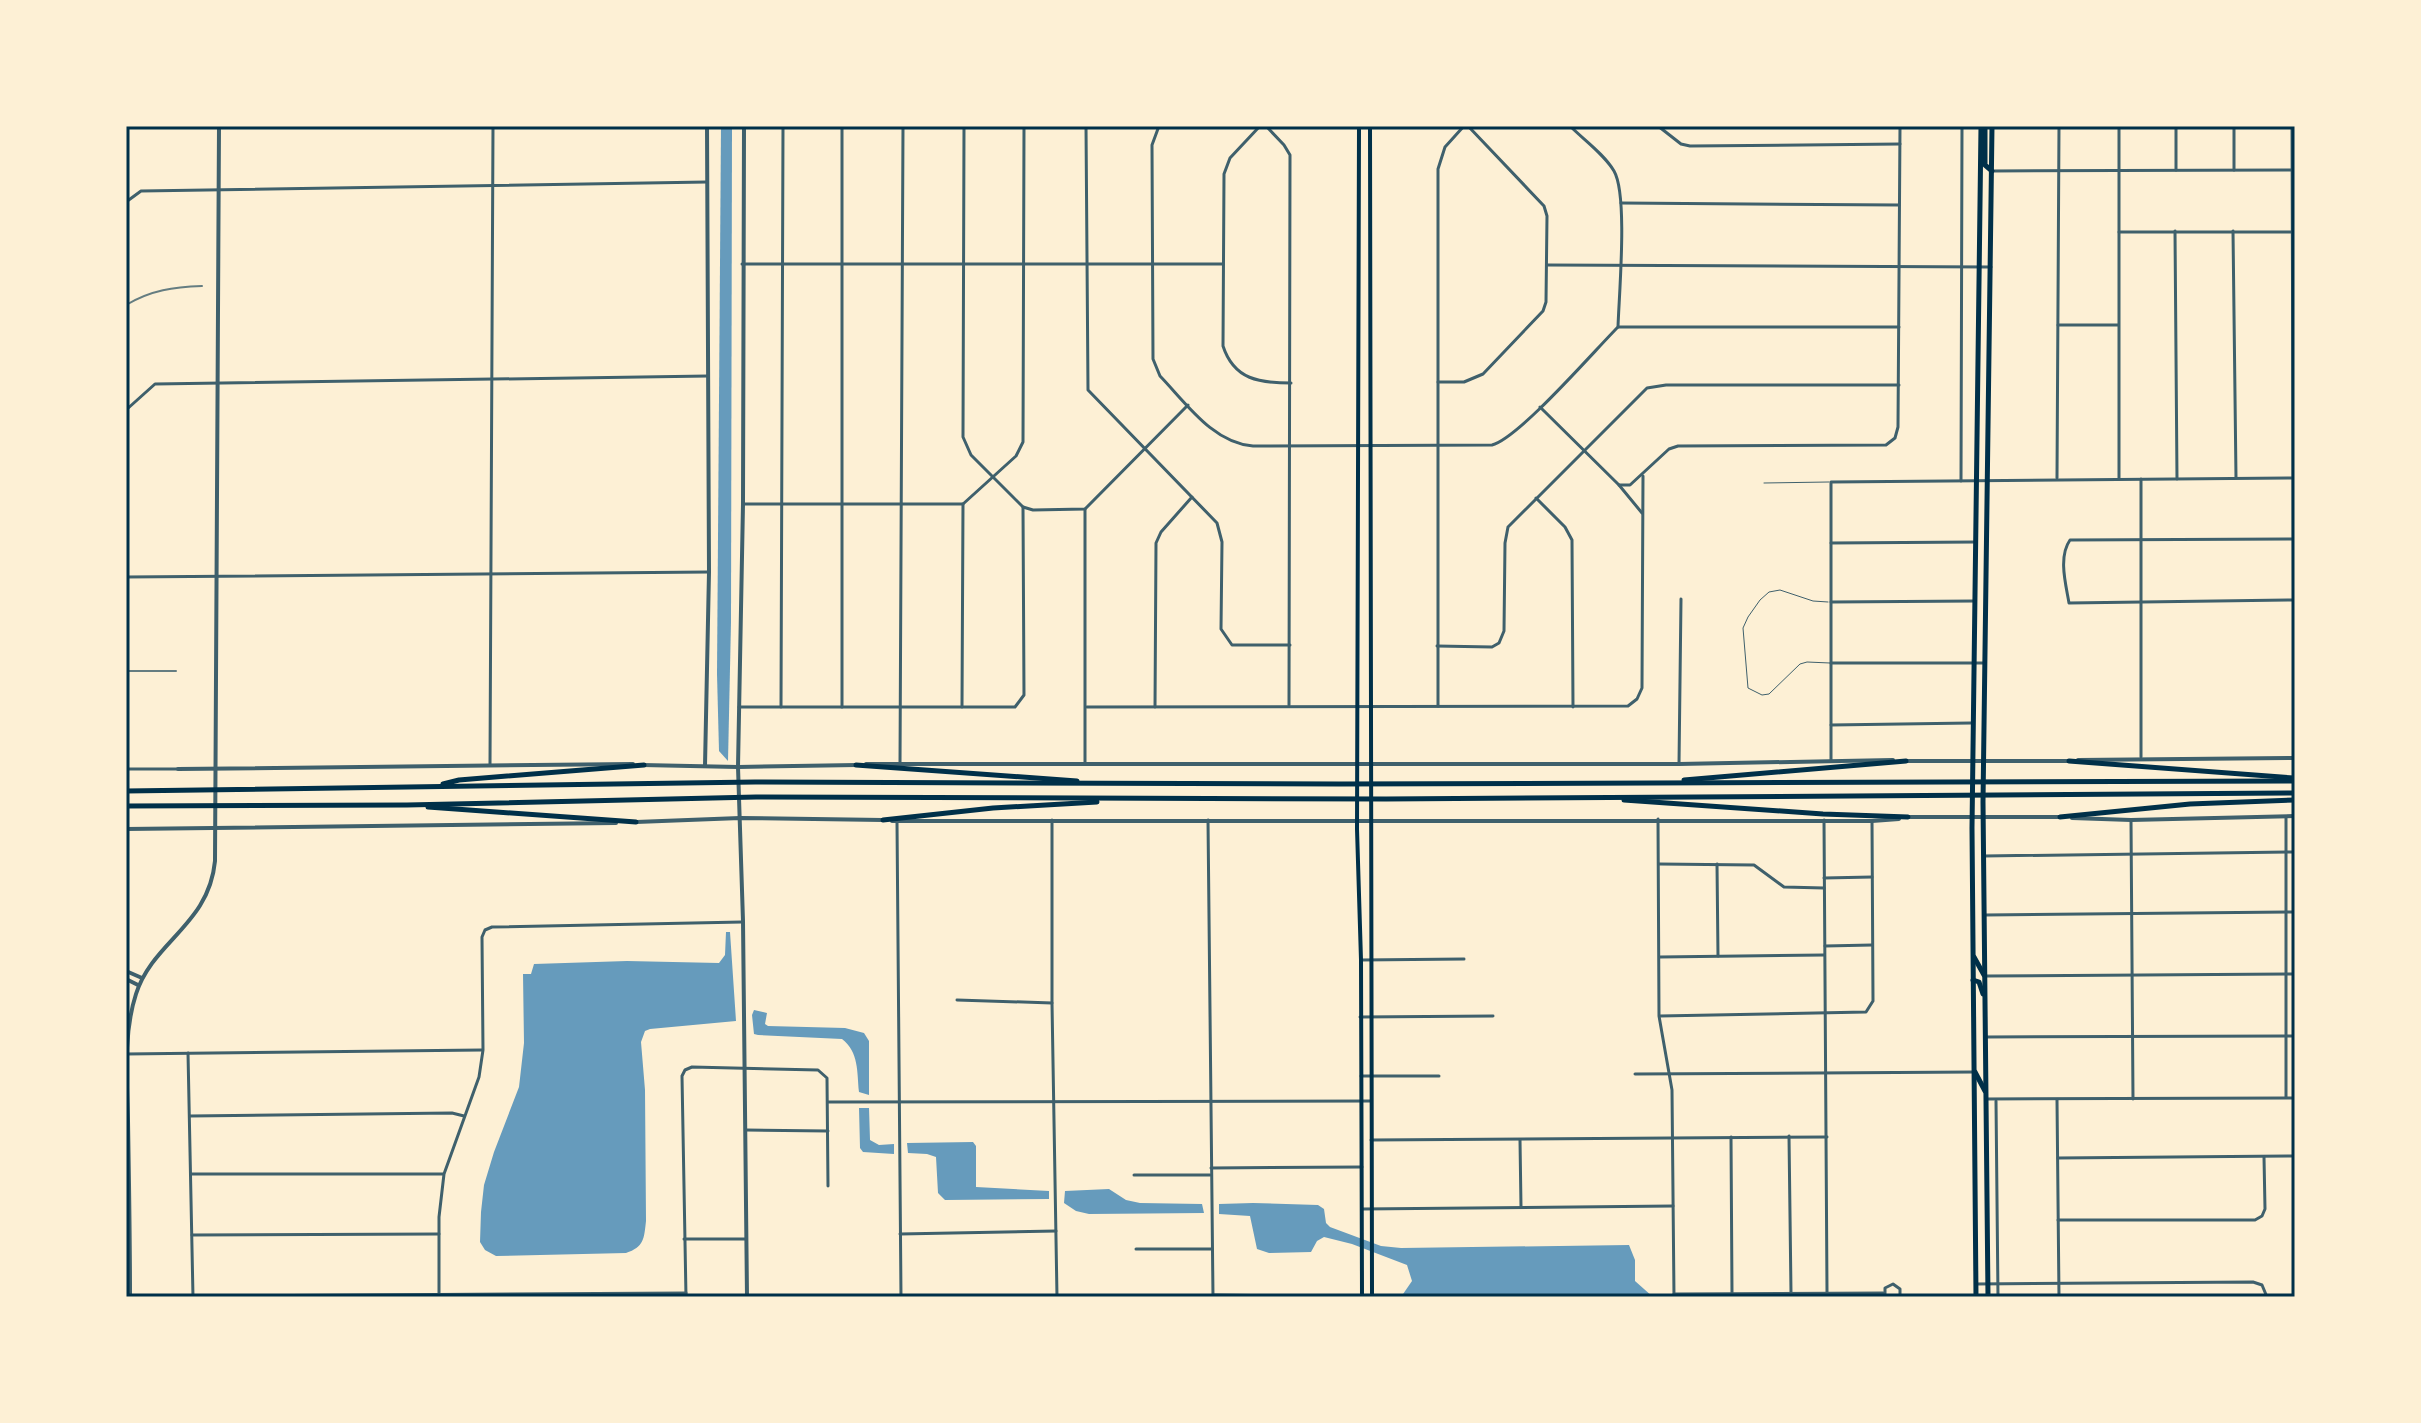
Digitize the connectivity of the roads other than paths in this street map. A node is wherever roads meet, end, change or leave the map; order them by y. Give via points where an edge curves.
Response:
1 (219, 126) edge
2 (493, 126) edge
3 (707, 126) edge
4 (744, 126) edge
5 (783, 126) edge
6 (842, 126) edge
7 (903, 126) edge
8 (964, 126) edge
9 (1024, 126) edge
10 (1086, 126) edge
11 (1159, 126) edge
12 (1260, 126) edge
13 (1266, 126) edge
14 (1359, 126) edge
15 (1370, 126) edge
16 (1466, 126) edge
17 (1570, 126) edge
18 (1658, 126) edge
19 (1900, 126) edge
20 (1962, 126) edge
21 (1983, 126) edge
22 (1992, 126) edge
23 (2059, 126) edge
24 (2119, 126) edge
25 (2176, 126) edge
26 (2234, 126) edge
27 (2292, 126) edge
28 (1900, 144) junction
29 (2293, 170) edge
30 (1992, 171) junction
31 (2119, 171) junction
32 (2176, 171) junction
33 (2234, 171) junction
34 (2058, 172) junction
35 (707, 182) junction
36 (492, 184) junction
37 (218, 190) junction
38 (126, 202) edge
39 (1621, 203) junction
40 (1899, 205) junction
41 (2175, 231) junction
42 (2233, 231) junction
43 (2119, 232) junction
44 (2293, 232) edge
45 (742, 264) junction
46 (783, 264) junction
47 (843, 264) junction
48 (903, 264) junction
49 (963, 264) junction
50 (1024, 264) junction
51 (1086, 264) junction
52 (1223, 264) junction
53 (1152, 265) junction
54 (1547, 265) junction
55 (1620, 265) junction
56 (1899, 266) junction
57 (1961, 266) junction
58 (1979, 266) junction
59 (1991, 267) junction
60 (2293, 294) edge
61 (2058, 325) junction
62 (2118, 325) junction
63 (1618, 327) junction
64 (1899, 327) junction
65 (2293, 357) edge
66 (708, 376) junction
67 (492, 378) junction
68 (1438, 382) junction
69 (216, 383) junction
70 (1291, 383) junction
71 (1899, 385) junction
72 (1977, 400) junction
73 (1989, 400) junction
74 (1188, 405) junction
75 (1540, 407) junction
76 (126, 410) edge
77 (2294, 414) edge
78 (1291, 445) junction
79 (1359, 445) junction
80 (1370, 445) junction
81 (1437, 445) junction
82 (1144, 449) junction
83 (1584, 449) junction
84 (1643, 476) junction
85 (993, 478) junction
86 (2236, 478) junction
87 (2294, 478) edge
88 (2119, 479) junction
89 (2141, 479) junction
90 (2177, 479) junction
91 (2057, 480) junction
92 (1961, 481) junction
93 (1976, 481) junction
94 (1988, 481) junction
95 (1635, 482) junction
96 (1831, 482) junction
97 (1764, 483) dead end
98 (1619, 485) junction
99 (1630, 485) junction
100 (1643, 486) junction
101 (1629, 494) junction
102 (1192, 497) junction
103 (1536, 498) junction
104 (1643, 501) junction
105 (1636, 503) junction
106 (743, 504) junction
107 (782, 504) junction
108 (841, 504) junction
109 (902, 504) junction
110 (963, 504) junction
111 (1023, 507) junction
112 (1085, 509) junction
113 (1642, 513) junction
114 (2294, 539) edge
115 (2139, 540) junction
116 (1976, 542) junction
117 (1831, 543) junction
118 (709, 572) junction
119 (491, 573) junction
120 (217, 576) junction
121 (126, 577) edge
122 (1681, 599) dead end
123 (1975, 601) junction
124 (2294, 601) edge
125 (1831, 602) junction
126 (2141, 602) junction
127 (1290, 645) junction
128 (1437, 646) junction
129 (2294, 659) edge
130 (1831, 663) junction
131 (1975, 663) junction
132 (1985, 663) junction
133 (1289, 706) junction
134 (1438, 706) junction
135 (739, 707) junction
136 (781, 707) junction
137 (842, 707) junction
138 (901, 707) junction
139 (962, 707) junction
140 (1087, 707) junction
141 (1155, 707) junction
142 (1358, 707) junction
143 (1371, 707) junction
144 (1573, 707) junction
145 (2294, 720) edge
146 (1974, 723) junction
147 (1831, 725) junction
148 (2141, 757) junction
149 (2294, 758) edge
150 (1831, 760) junction
151 (1906, 761) junction
152 (1984, 761) junction
153 (2069, 761) junction
154 (1973, 762) junction
155 (900, 764) junction
156 (1085, 764) junction
157 (1358, 764) junction
158 (1371, 764) junction
159 (1679, 764) junction
160 (490, 765) junction
161 (644, 765) junction
162 (856, 765) junction
163 (705, 766) junction
164 (738, 767) junction
165 (217, 768) junction
166 (126, 769) edge
167 (178, 769) joint
168 (2295, 780) edge
169 (1661, 782) junction
170 (1098, 784) junction
171 (434, 787) junction
172 (126, 791) edge
173 (2295, 793) edge
174 (1603, 797) junction
175 (1145, 798) junction
176 (2295, 800) edge
177 (407, 805) junction
178 (126, 806) edge
179 (1972, 816) junction
180 (2295, 816) edge
181 (1908, 817) junction
182 (1983, 817) junction
183 (2060, 817) junction
184 (2286, 817) junction
185 (740, 818) junction
186 (1371, 819) junction
187 (1658, 819) junction
188 (883, 820) junction
189 (1052, 820) junction
190 (1208, 820) junction
191 (1357, 820) junction
192 (1824, 820) junction
193 (2131, 820) junction
194 (1872, 821) junction
195 (636, 822) junction
196 (897, 822) junction
197 (126, 829) edge
198 (216, 829) junction
199 (2286, 852) junction
200 (2295, 852) edge
201 (2132, 854) junction
202 (1984, 856) junction
203 (1659, 864) junction
204 (1717, 864) junction
205 (1872, 877) junction
206 (1824, 878) junction
207 (1824, 888) junction
208 (2285, 912) junction
209 (2295, 912) edge
210 (2133, 914) junction
211 (1985, 915) junction
212 (743, 921) junction
213 (1872, 945) junction
214 (1825, 946) junction
215 (1825, 955) junction
216 (1718, 956) junction
217 (1973, 956) junction
218 (1660, 957) junction
219 (1370, 959) junction
220 (1464, 959) dead end
221 (1361, 960) junction
222 (126, 971) edge
223 (2287, 974) junction
224 (2295, 974) edge
225 (1985, 976) junction
226 (2133, 976) junction
227 (142, 978) junction
228 (126, 979) edge
229 (1973, 980) junction
230 (139, 985) junction
231 (1985, 999) junction
232 (957, 1000) dead end
233 (1052, 1003) junction
234 (1825, 1014) junction
235 (1493, 1016) dead end
236 (1659, 1016) junction
237 (1360, 1017) junction
238 (1370, 1018) junction
239 (2288, 1036) junction
240 (2295, 1036) edge
241 (1986, 1037) junction
242 (2133, 1037) junction
243 (483, 1050) junction
244 (188, 1053) junction
245 (126, 1054) edge
246 (744, 1067) junction
247 (1826, 1072) junction
248 (1974, 1072) junction
249 (1668, 1073) junction
250 (1635, 1074) dead end
251 (1371, 1075) junction
252 (1361, 1076) junction
253 (1439, 1076) dead end
254 (1986, 1096) junction
255 (2286, 1098) junction
256 (2295, 1098) edge
257 (2133, 1099) junction
258 (1055, 1100) junction
259 (1212, 1100) junction
260 (1996, 1100) junction
261 (2057, 1100) junction
262 (1361, 1101) junction
263 (1371, 1101) junction
264 (828, 1102) junction
265 (900, 1102) junction
266 (190, 1116) junction
267 (464, 1116) junction
268 (746, 1130) junction
269 (828, 1131) junction
270 (1789, 1136) junction
271 (1731, 1137) junction
272 (1827, 1137) junction
273 (1673, 1138) junction
274 (1371, 1140) junction
275 (1520, 1140) junction
276 (2295, 1156) edge
277 (2264, 1157) junction
278 (2058, 1158) junction
279 (1362, 1167) junction
280 (1211, 1168) junction
281 (191, 1174) junction
282 (444, 1174) junction
283 (1134, 1175) dead end
284 (1211, 1175) junction
285 (1975, 1178) junction
286 (1987, 1178) junction
287 (828, 1186) dead end
288 (1673, 1206) junction
289 (1521, 1207) junction
290 (1362, 1209) junction
291 (1372, 1209) junction
292 (2058, 1220) junction
293 (1057, 1230) junction
294 (439, 1234) junction
295 (900, 1234) junction
296 (192, 1235) junction
297 (684, 1239) junction
298 (746, 1239) junction
299 (1136, 1249) dead end
300 (1213, 1249) junction
301 (128, 1263) edge
302 (1976, 1284) junction
303 (1988, 1284) junction
304 (1997, 1284) junction
305 (2059, 1284) junction
306 (1827, 1292) junction
307 (1791, 1293) junction
308 (1732, 1294) junction
309 (686, 1295) edge
310 (1884, 1295) edge
311 (439, 1296) edge
312 (1213, 1296) edge
313 (1674, 1296) edge
314 (130, 1297) edge
315 (193, 1297) edge
316 (747, 1297) edge
317 (901, 1297) edge
318 (1057, 1297) edge
319 (1351, 1297) edge
320 (1362, 1297) edge
321 (1372, 1297) edge
322 (1900, 1297) edge
323 (1976, 1297) edge
324 (1988, 1297) edge
325 (1998, 1297) edge
326 (2059, 1297) edge
327 (2267, 1297) edge

1 - 37 street
2 - 36 street
3 - 35 street
4 - 45 street
5 - 46 street
6 - 47 street
7 - 48 street
8 - 49 street
9 - 50 street
10 - 51 street
11 - 53 street via 1152,145
12 - 52 street via 1230,158 1224,174
13 - 70 street via 1290,155
14 - 79 main road
15 - 80 main road
16 - 54 street via 1539,197
16 - 68 street via 1445,147 1438,169
17 - 39 street via 1612,168
18 - 28 street via 1690,146
19 - 28 street
20 - 57 street
21 - 30 main road via 1985,165
21 - 58 main road
22 - 30 main road
23 - 34 street
24 - 31 street
25 - 32 street
26 - 33 street
27 - 29 street
28 - 40 street
29 - 33 street
29 - 44 street
30 - 34 street
30 - 59 main road
31 - 32 street
31 - 34 street
31 - 43 street
32 - 33 street
34 - 61 street
35 - 36 street
35 - 66 street
36 - 37 street
36 - 67 street
37 - 38 street via 141,191
37 - 69 street
39 - 40 street
39 - 55 street
40 - 56 street
41 - 42 street
41 - 43 street
41 - 90 street
42 - 44 street
42 - 86 street
43 - 62 street
44 - 60 street
45 - 46 street
45 - 106 street
46 - 47 street
46 - 107 street
47 - 48 street
47 - 108 street
48 - 49 street
48 - 109 street
49 - 50 street
49 - 85 street via 963,437 971,455
50 - 51 street
50 - 85 street via 1023,442
51 - 53 street
51 - 82 street via 1086,386
52 - 53 street
52 - 70 street via 1225,352 1230,361 1253,381
53 - 74 street via 1153,359 1160,376
54 - 55 street
54 - 68 street via 1546,302 1537,321 1483,374 1464,382
55 - 56 street
55 - 63 street
56 - 57 street
56 - 64 street
57 - 58 street
57 - 92 street
58 - 59 street
58 - 72 main road
59 - 73 main road
60 - 65 street
61 - 62 street
61 - 91 street
62 - 88 street
63 - 64 street
63 - 75 street
64 - 71 street
65 - 77 street
66 - 67 street
66 - 118 street
67 - 69 street
67 - 119 street
68 - 81 street
69 - 76 street via 155,384
69 - 120 street
70 - 78 street
71 - 83 street via 1655,386 1641,393
71 - 84 street via 1898,427 1886,445 1678,446
72 - 73 main road
72 - 93 main road
73 - 94 main road
74 - 78 street via 1232,443
74 - 82 street
75 - 81 street via 1501,443
75 - 83 street
77 - 87 street
78 - 79 street
78 - 127 street
79 - 80 street
79 - 142 main road
80 - 81 street
80 - 143 main road
81 - 128 street
82 - 102 street
82 - 112 street
83 - 98 street
83 - 103 street
84 - 95 street
84 - 100 street
85 - 110 street
85 - 111 street
86 - 87 street
86 - 90 street
87 - 114 street
88 - 89 street
88 - 91 street
89 - 90 street
89 - 115 street
91 - 94 street
92 - 93 street
92 - 96 street
93 - 94 street
93 - 116 main road
94 - 132 main road
95 - 99 street
95 - 100 street
96 - 97 lane
96 - 117 street
98 - 99 street
98 - 101 street
99 - 101 street
100 - 104 street
101 - 105 street
102 - 127 street via 1222,535 1221,629 1232,645
102 - 141 street via 1156,543
103 - 128 street via 1505,536 1504,631 1499,643
103 - 144 street via 1572,540
104 - 105 street
104 - 113 street
105 - 113 street
106 - 107 street
106 - 135 street
107 - 108 street
107 - 136 street
108 - 109 street
108 - 137 street
109 - 110 street
109 - 138 street
110 - 139 street
111 - 112 street
111 - 139 street via 1024,695 1015,707
112 - 140 street
113 - 144 street via 1642,688 1633,703 1621,707
114 - 115 street
114 - 124 street
115 - 126 street
115 - 126 street via 2070,540 2064,577 2069,603
116 - 117 street
116 - 123 main road
117 - 125 street
118 - 119 street
118 - 163 street
119 - 120 street
119 - 160 street
120 - 121 street
120 - 165 street
122 - 159 street
123 - 125 street
123 - 131 main road
124 - 126 street
124 - 129 street
125 - 130 street
125 - 130 lane via 1769,592 1743,628 1745,679 1753,693 1769,694 1800,664
126 - 148 street
127 - 133 street
128 - 134 street
129 - 145 street
130 - 131 street
130 - 147 street
131 - 132 street
131 - 146 main road
132 - 152 main road
133 - 141 street
133 - 142 street
134 - 143 street
134 - 144 street
135 - 136 street
135 - 164 street
136 - 137 street
137 - 138 street
138 - 139 street
138 - 155 street
140 - 141 street
140 - 156 street
142 - 143 street
142 - 157 main road
143 - 158 main road
145 - 149 street
146 - 147 street
146 - 154 main road
147 - 150 street
148 - 149 street
148 - 153 street
150 - 151 street
150 - 159 street
151 - 154 street
151 - 169 main road
152 - 153 street
152 - 154 street
152 - 182 main road
153 - 168 main road
154 - 179 main road
155 - 156 street
155 - 162 street
156 - 157 street
157 - 158 street
157 - 191 main road
158 - 159 street
158 - 186 main road
160 - 161 street
160 - 165 street
161 - 163 street
161 - 171 main road via 459,780
162 - 164 street
162 - 170 main road
163 - 164 street
164 - 185 street
165 - 167 street
165 - 198 street
166 - 167 street
168 - 169 main road
169 - 170 main road
170 - 171 main road
171 - 172 main road
173 - 174 main road
174 - 175 main road
174 - 181 main road
175 - 177 main road via 717,797
175 - 188 main road
176 - 183 main road
177 - 178 main road
177 - 195 main road
179 - 181 street
179 - 182 street
179 - 217 main road
180 - 184 street
181 - 194 street
182 - 183 street
182 - 202 main road
183 - 193 street
184 - 193 street
184 - 199 street
185 - 188 street
185 - 195 street
185 - 212 street
186 - 187 street
186 - 191 street
186 - 219 main road
187 - 192 street
187 - 203 street
188 - 196 street
189 - 190 street
189 - 196 street
189 - 233 street
190 - 191 street
190 - 259 street
191 - 221 main road
192 - 194 street
192 - 206 street
193 - 201 street
194 - 205 street
195 - 198 street
196 - 265 street
197 - 198 street
198 - 227 street via 215,867 201,908
199 - 200 street
199 - 201 street
199 - 208 street
201 - 202 street
201 - 210 street
202 - 211 main road
203 - 204 street
203 - 218 street
204 - 207 street via 1754,865 1784,887
204 - 216 street
205 - 206 street
205 - 213 street
206 - 207 street
207 - 214 street
208 - 209 street
208 - 210 street
208 - 223 street
210 - 211 street
210 - 226 street
211 - 225 main road
212 - 243 street via 485,930
212 - 246 street
213 - 214 street
213 - 234 street via 1873,1001 1866,1012
214 - 215 street
215 - 216 street
215 - 234 street
216 - 218 street
217 - 225 main road
217 - 229 main road
218 - 236 street
219 - 220 street
219 - 221 street
219 - 238 main road
221 - 237 main road
222 - 227 street
223 - 224 street
223 - 226 street
223 - 239 street
225 - 226 street
225 - 231 main road
226 - 242 street
227 - 230 street
228 - 230 street
229 - 231 main road via 1979,982
229 - 248 main road
230 - 245 street
231 - 241 main road
232 - 233 street
233 - 258 street
234 - 236 street
234 - 247 street
235 - 238 street
236 - 249 street
237 - 238 street
237 - 252 main road
238 - 251 main road
239 - 240 street
239 - 242 street
239 - 255 street
241 - 242 street
241 - 254 main road
242 - 257 street
243 - 244 street
243 - 267 street
244 - 245 street
244 - 266 street
245 - 301 street
246 - 264 street via 818,1070 827,1078
246 - 268 street
246 - 297 street via 692,1067 682,1076
247 - 248 street
247 - 249 street
247 - 272 street
248 - 254 main road
248 - 285 main road
249 - 250 street
249 - 273 street
251 - 252 street
251 - 253 street
251 - 263 main road
252 - 262 main road
254 - 260 street
254 - 286 main road
255 - 256 street
255 - 257 street
257 - 261 street
258 - 259 street
258 - 265 street
258 - 293 street
259 - 262 street
259 - 280 street
260 - 261 street
260 - 304 street
261 - 278 street
262 - 263 street
262 - 279 main road
263 - 274 main road
264 - 265 street
264 - 269 street
265 - 295 street
266 - 267 street
266 - 281 street
267 - 282 street
268 - 269 street
268 - 298 street
269 - 287 street
270 - 271 street
270 - 272 street
270 - 307 street
271 - 273 street
271 - 308 street
272 - 306 street
273 - 275 street
273 - 288 street
274 - 275 street
274 - 291 main road
275 - 289 street
276 - 277 street
277 - 278 street
277 - 292 street via 2265,1209 2255,1220
278 - 292 street
279 - 280 street
279 - 290 main road
280 - 284 street
281 - 282 street
281 - 296 street
282 - 294 street
283 - 284 street
284 - 300 street
285 - 286 main road
285 - 302 main road
286 - 303 main road
288 - 289 street
288 - 313 street
289 - 291 street
290 - 291 street
290 - 320 main road
291 - 321 main road
292 - 305 street
293 - 295 street
293 - 318 street
294 - 296 street
294 - 311 street
295 - 317 street
296 - 315 street
297 - 298 street
297 - 309 street
298 - 316 street
299 - 300 street
300 - 312 street
301 - 314 street
302 - 303 street
302 - 323 main road
303 - 304 street
303 - 324 main road
304 - 305 street
304 - 325 street
305 - 326 street
305 - 327 street via 2253,1282 2262,1285
306 - 307 street
306 - 310 street
307 - 308 street
308 - 313 street
309 - 311 street
310 - 322 street via 1887,1286 1895,1285
311 - 315 street
312 - 319 street

